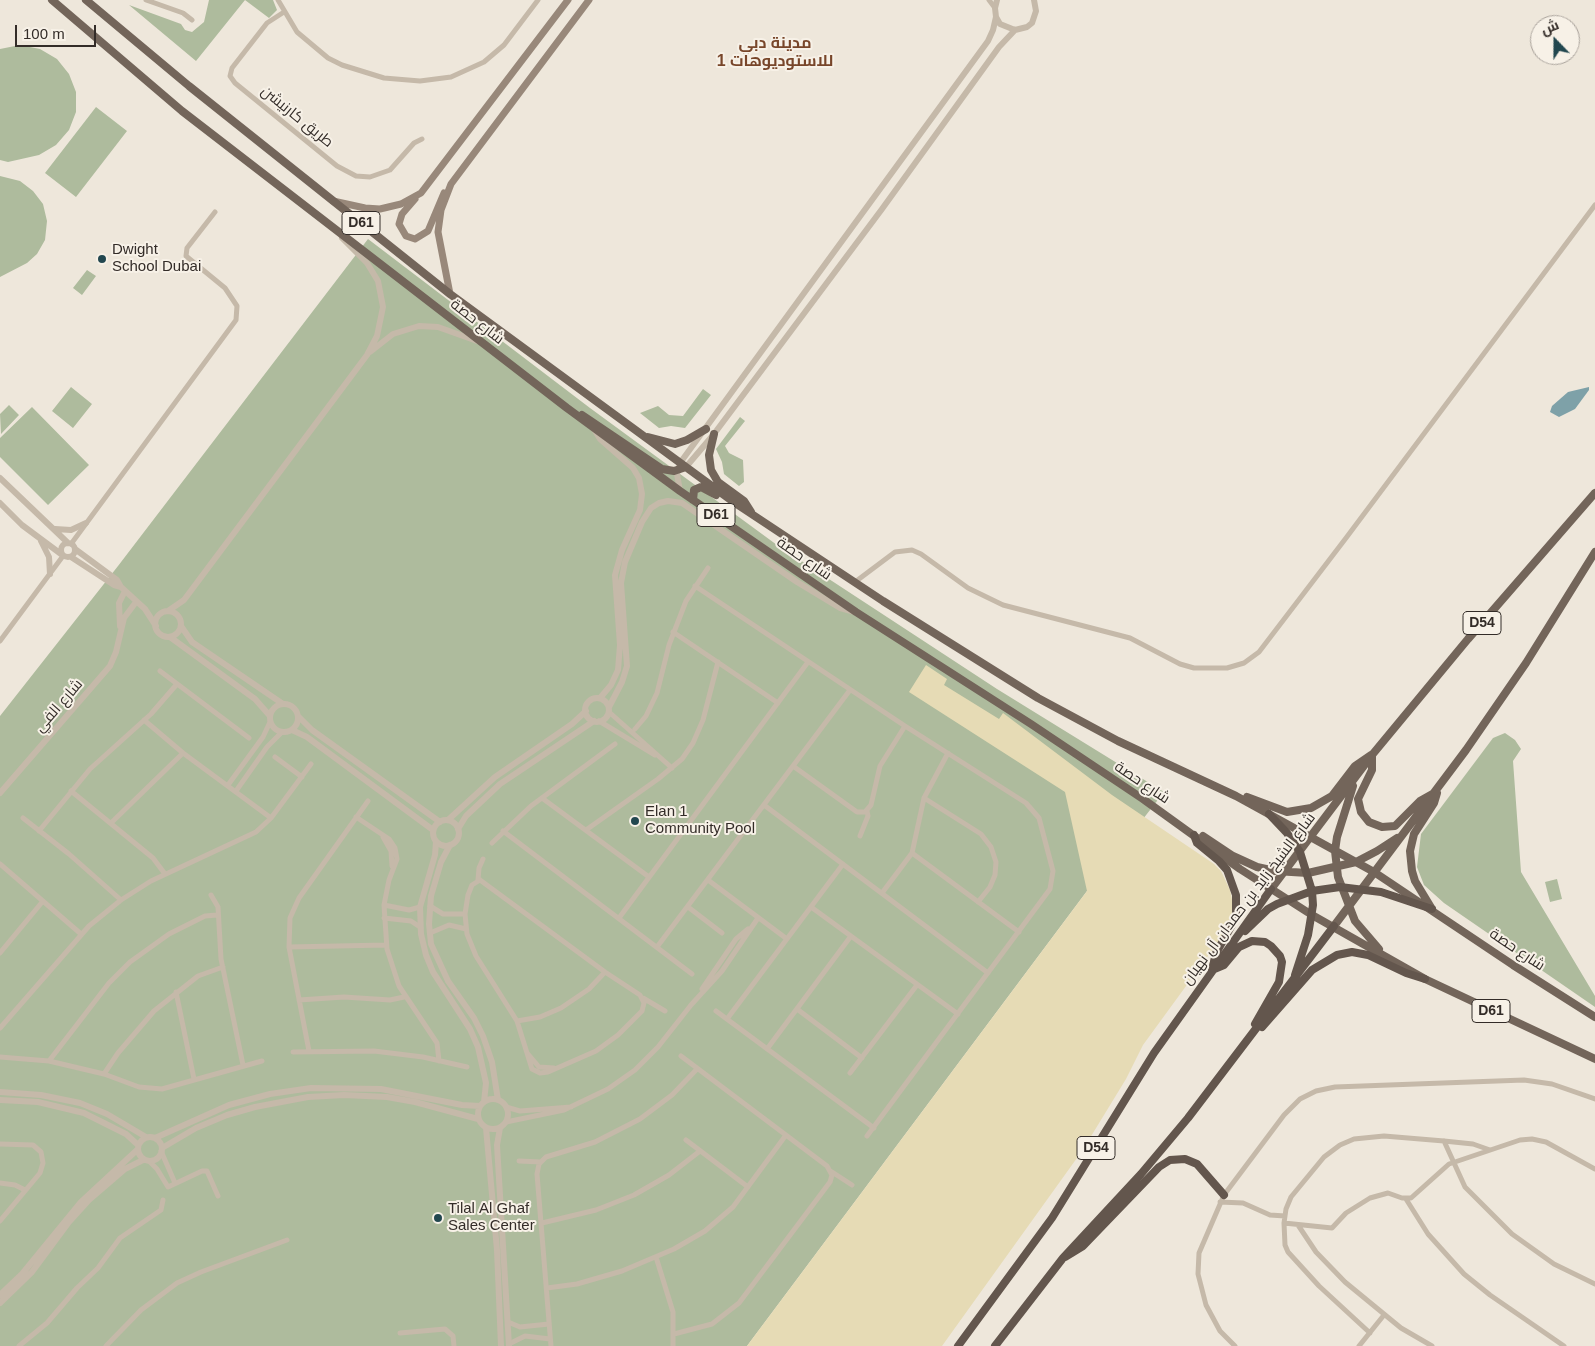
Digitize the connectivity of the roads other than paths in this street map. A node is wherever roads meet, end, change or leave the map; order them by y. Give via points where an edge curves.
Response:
1 (52, 0) edge
2 (86, 0) edge
3 (146, 0) edge
4 (278, 0) edge
5 (538, 0) edge
6 (568, 0) edge
7 (589, 0) edge
8 (989, 0) edge
9 (997, 0) edge
10 (1036, 2) edge
11 (995, 8) junction
12 (284, 12) junction
13 (996, 17) junction
14 (192, 20) dead end
15 (1015, 30) junction
16 (422, 139) dead end
17 (451, 184) junction
18 (421, 193) junction
19 (334, 201) junction
20 (1595, 205) edge
21 (215, 212) dead end
22 (335, 229) junction
23 (450, 294) junction
24 (478, 341) junction
25 (367, 355) junction
26 (567, 408) junction
27 (594, 429) junction
28 (706, 429) junction
29 (714, 434) junction
30 (644, 436) junction
31 (682, 467) junction
32 (0, 478) edge
33 (680, 491) junction
34 (1595, 493) edge
35 (693, 500) junction
36 (0, 503) edge
37 (735, 503) junction
38 (752, 514) junction
39 (86, 523) junction
40 (55, 529) junction
41 (39, 538) junction
42 (72, 546) junction
43 (1595, 552) edge
44 (62, 555) junction
45 (71, 557) junction
46 (708, 568) dead end
47 (50, 574) junction
48 (855, 582) junction
49 (695, 586) junction
50 (123, 589) junction
51 (184, 600) junction
52 (136, 602) junction
53 (145, 609) junction
54 (165, 612) junction
55 (856, 612) junction
56 (180, 618) junction
57 (156, 626) junction
58 (181, 626) junction
59 (121, 627) junction
60 (673, 632) junction
61 (170, 637) junction
62 (0, 641) edge
63 (718, 662) junction
64 (808, 662) junction
65 (160, 671) dead end
66 (177, 684) junction
67 (850, 690) junction
68 (600, 698) junction
69 (778, 702) junction
70 (283, 704) junction
71 (609, 709) junction
72 (586, 711) junction
73 (298, 716) junction
74 (270, 719) junction
75 (144, 720) junction
76 (596, 721) junction
77 (905, 726) junction
78 (292, 730) junction
79 (633, 730) junction
80 (282, 732) junction
81 (625, 736) junction
82 (640, 737) junction
83 (249, 738) dead end
84 (634, 743) junction
85 (615, 744) dead end
86 (183, 753) junction
87 (948, 753) junction
88 (1372, 755) junction
89 (658, 756) junction
90 (275, 757) dead end
91 (311, 764) dead end
92 (793, 766) junction
93 (672, 768) junction
94 (302, 777) junction
95 (1357, 777) junction
96 (228, 785) junction
97 (72, 791) junction
98 (236, 791) junction
99 (1437, 791) junction
100 (0, 793) edge
101 (1236, 796) junction
102 (542, 798) junction
103 (924, 798) junction
104 (368, 800) dead end
105 (764, 805) junction
106 (867, 811) junction
107 (1269, 814) junction
108 (356, 817) junction
109 (23, 818) dead end
110 (271, 818) junction
111 (448, 820) junction
112 (440, 822) junction
113 (111, 823) junction
114 (458, 829) junction
115 (39, 830) junction
116 (433, 830) junction
117 (586, 830) junction
118 (503, 831) junction
119 (1404, 832) junction
120 (1194, 835) junction
121 (860, 836) dead end
122 (1311, 837) junction
123 (436, 842) junction
124 (492, 843) dead end
125 (450, 845) junction
126 (1336, 851) junction
127 (1300, 852) junction
128 (912, 853) junction
129 (483, 859) dead end
130 (1356, 862) junction
131 (843, 864) junction
132 (1, 867) edge
133 (1337, 868) junction
134 (1284, 872) junction
135 (1374, 872) junction
136 (1308, 873) junction
137 (165, 874) junction
138 (649, 877) junction
139 (478, 880) junction
140 (708, 880) junction
141 (1340, 887) junction
142 (1361, 888) junction
143 (1271, 889) junction
144 (1312, 892) junction
145 (212, 894) dead end
146 (882, 894) junction
147 (1287, 899) junction
148 (120, 900) junction
149 (43, 901) junction
150 (978, 902) junction
151 (384, 905) junction
152 (430, 906) junction
153 (1348, 906) junction
154 (420, 907) junction
155 (688, 907) junction
156 (811, 907) junction
157 (405, 909) junction
158 (1432, 909) junction
159 (443, 914) junction
160 (465, 914) junction
161 (217, 915) junction
162 (1312, 915) junction
163 (456, 916) junction
164 (384, 918) junction
165 (619, 918) junction
166 (758, 918) junction
167 (404, 920) junction
168 (443, 926) junction
169 (456, 926) junction
170 (1334, 926) junction
171 (420, 927) junction
172 (466, 929) junction
173 (748, 929) junction
174 (430, 932) junction
175 (1019, 932) junction
176 (722, 933) dead end
177 (81, 934) junction
178 (851, 936) junction
179 (786, 939) junction
180 (386, 946) junction
181 (730, 946) junction
182 (289, 947) junction
183 (658, 947) junction
184 (1229, 947) junction
185 (737, 951) junction
186 (0, 953) edge
187 (1389, 959) junction
188 (223, 967) junction
189 (713, 970) junction
190 (1212, 970) junction
191 (605, 972) junction
192 (988, 973) junction
193 (692, 974) dead end
194 (719, 975) junction
195 (1425, 979) junction
196 (1292, 984) junction
197 (917, 985) junction
198 (176, 992) junction
199 (404, 997) junction
200 (643, 998) junction
201 (696, 999) junction
202 (299, 1000) junction
203 (797, 1009) junction
204 (665, 1011) dead end
205 (716, 1011) dead end
206 (958, 1014) junction
207 (1595, 1017) edge
208 (727, 1019) junction
209 (517, 1021) junction
210 (1, 1026) edge
211 (1253, 1031) junction
212 (767, 1049) junction
213 (309, 1051) junction
214 (292, 1052) dead end
215 (681, 1056) dead end
216 (0, 1057) edge
217 (862, 1058) junction
218 (262, 1061) dead end
219 (439, 1061) junction
220 (1595, 1061) edge
221 (49, 1062) junction
222 (243, 1066) junction
223 (467, 1068) dead end
224 (697, 1069) junction
225 (104, 1074) junction
226 (850, 1074) dead end
227 (194, 1080) junction
228 (0, 1092) edge
229 (1595, 1098) edge
230 (0, 1100) edge
231 (498, 1100) junction
232 (482, 1104) junction
233 (506, 1107) junction
234 (571, 1107) junction
235 (478, 1120) junction
236 (506, 1122) junction
237 (486, 1128) junction
238 (500, 1128) junction
239 (874, 1128) junction
240 (786, 1135) junction
241 (867, 1136) dead end
242 (146, 1137) junction
243 (155, 1138) junction
244 (686, 1140) dead end
245 (1444, 1141) junction
246 (0, 1144) edge
247 (138, 1148) junction
248 (162, 1150) junction
249 (1490, 1150) junction
250 (700, 1151) junction
251 (146, 1160) junction
252 (519, 1161) dead end
253 (541, 1162) junction
254 (1453, 1163) junction
255 (1595, 1169) edge
256 (832, 1172) junction
257 (0, 1183) edge
258 (175, 1184) junction
259 (852, 1185) dead end
260 (748, 1187) junction
261 (26, 1190) junction
262 (218, 1196) dead end
263 (1222, 1199) junction
264 (1406, 1199) junction
265 (163, 1200) dead end
266 (1285, 1216) junction
267 (0, 1221) edge
268 (542, 1223) junction
269 (1284, 1223) junction
270 (1298, 1224) junction
271 (287, 1240) dead end
272 (656, 1257) junction
273 (1063, 1258) junction
274 (1595, 1284) edge
275 (547, 1288) junction
276 (0, 1295) edge
277 (0, 1302) edge
278 (1384, 1315) junction
279 (508, 1322) junction
280 (549, 1324) junction
281 (531, 1327) junction
282 (400, 1332) dead end
283 (1370, 1333) junction
284 (674, 1334) junction
285 (532, 1336) junction
286 (550, 1338) junction
287 (509, 1345) edge
288 (19, 1346) edge
289 (106, 1346) edge
290 (454, 1346) edge
291 (501, 1346) edge
292 (551, 1346) edge
293 (673, 1346) edge
294 (958, 1346) edge
295 (995, 1346) edge
296 (1235, 1346) edge
297 (1359, 1346) edge
298 (1432, 1346) edge
299 (1564, 1346) edge

1 - 22 main road, شارع حصة / D61 via 182,111
2 - 19 main road, شارع حصة / D61
3 - 14 street via 183,13
4 - 12 street
5 - 12 street via 504,45 484,62 460,75 426,81 389,79 335,62 309,44
6 - 18 main road
7 - 17 main road
8 - 11 street
9 - 11 street
10 - 15 street via 1032,23
11 - 13 street
12 - 16 street, طريق كارنيشن via 267,23 232,68 230,76 235,83 337,166 356,176 370,177 390,170 414,143
13 - 15 street via 1007,29
13 - 28 street via 988,41
15 - 29 street via 999,47
17 - 18 main road via 439,202 428,232 420,238 410,238 400,228 400,219
17 - 23 main road via 441,210 438,232
18 - 19 main road via 401,204 380,209
19 - 23 main road, شارع حصة / D61
20 - 48 street via 1259,652 1244,663 1227,668 1194,668 1130,638 1003,605 912,550 895,552
21 - 39 street via 187,248 186,256 225,288 237,306 236,320
22 - 24 main road, شارع حصة / D61
22 - 25 street via 371,268 381,290 384,307 381,326
23 - 30 main road, شارع حصة / D61
24 - 25 street via 438,327 419,326 393,334
24 - 26 main road, شارع حصة / D61
25 - 51 street
26 - 27 main road, شارع حصة / D61
26 - 31 main road via 592,420 662,469
27 - 33 main road, شارع حصة / D61
27 - 68 street via 633,468 642,494 640,510 615,575 620,645 618,670
28 - 30 main road via 675,444
28 - 31 street
29 - 31 street
29 - 38 main road via 709,455 711,470 718,482 744,501
30 - 31 main road, شارع حصة / D61
31 - 33 street
31 - 37 main road, شارع حصة / D61
32 - 40 street
33 - 35 main road, شارع حصة / D61
34 - 88 main road, شارع الشيخ زايد بن حمدان آل نهيان / D54
35 - 37 main road via 694,490 701,486 726,502
35 - 55 main road, شارع حصة / D61
36 - 41 street
37 - 38 main road, شارع حصة / D61
38 - 48 main road, شارع حصة / D61
39 - 40 street via 71,530
39 - 42 street
40 - 42 street
41 - 44 street
41 - 47 street via 47,552
42 - 44 street via 62,546
42 - 45 street
42 - 50 street via 117,580
43 - 99 main road via 1526,663
44 - 45 street
44 - 47 street
45 - 50 street
46 - 49 street
47 - 62 street
48 - 101 main road, شارع حصة / D61 via 1070,717
49 - 60 street
49 - 64 street
50 - 52 street
50 - 59 street via 119,603
51 - 54 street
51 - 56 street
52 - 53 street
52 - 59 street
53 - 54 street
53 - 57 street
54 - 56 street via 177,614
54 - 57 street via 158,617
55 - 71 street via 840,608 797,582 682,503 659,503 651,508 642,522 624,562 622,583 627,666
55 - 120 main road, شارع حصة / D61 via 1031,724
56 - 58 street
57 - 61 street via 159,633
58 - 61 street
58 - 70 street via 192,642
59 - 100 street, شارع الفي via 110,666
60 - 63 street
60 - 79 street via 657,694
61 - 74 street via 255,699
63 - 69 street
63 - 93 street via 700,729 682,759
64 - 67 street
64 - 69 street
65 - 66 street
66 - 75 street
66 - 83 street
67 - 77 street
67 - 92 street
68 - 71 street
68 - 72 street via 590,701
69 - 138 street
70 - 73 street via 292,707
70 - 74 street via 274,708
71 - 76 street via 606,718
71 - 79 street
72 - 76 street via 589,718
72 - 111 street via 496,777
73 - 78 street
73 - 112 street via 312,730
74 - 80 street
74 - 96 street via 263,737
75 - 86 street
75 - 97 street via 102,757
76 - 81 street
76 - 114 street via 500,784 466,816
77 - 87 street
77 - 106 street via 880,766
78 - 80 street
78 - 116 street via 315,742
79 - 81 street
79 - 82 street
80 - 98 street via 266,747
81 - 84 street
82 - 84 street
82 - 89 street
84 - 89 street
85 - 102 street
86 - 96 street
86 - 113 street
87 - 103 street
87 - 175 street via 1029,805 1038,818 1053,880 1048,893
88 - 95 main road, شارع الشيخ زايد بن حمدان آل نهيان / D54
88 - 99 main road via 1372,770 1358,799 1361,812 1369,822 1382,827 1395,826 1420,800
88 - 101 main road via 1360,761 1332,796 1311,808 1287,812
89 - 93 street
90 - 94 street
91 - 94 street
92 - 105 street
92 - 106 street via 857,812
93 - 117 street
94 - 110 street
95 - 122 main road, شارع الشيخ زايد بن حمدان آل نهيان / D54
95 - 126 main road via 1344,809
96 - 98 street
97 - 113 street
97 - 115 street
98 - 110 street
99 - 119 main road
99 - 158 main road via 1434,803 1414,834 1410,851 1415,881
101 - 107 main road, شارع حصة / D61
102 - 117 street
102 - 118 street
103 - 128 street
103 - 150 street via 981,834 991,847 996,862 995,875
104 - 108 street
105 - 131 street
105 - 140 street
106 - 121 street
107 - 122 main road, شارع حصة / D61
107 - 127 highway
108 - 151 street via 392,842 397,851
108 - 182 street via 295,904 289,925
109 - 115 street
110 - 137 street via 250,836
111 - 112 street
111 - 114 street
112 - 116 street
113 - 137 street via 153,858
114 - 125 street via 458,837
115 - 148 street
116 - 123 street
117 - 138 street
118 - 124 street
118 - 165 street
119 - 130 main road
119 - 135 main road
120 - 134 main road via 1202,836 1249,864
120 - 143 main road, شارع حصة / D61
120 - 190 highway via 1197,843 1227,870 1236,895 1236,918 1216,953
122 - 126 main road, شارع حصة / D61
122 - 127 main road, شارع الشيخ زايد بن حمدان آل نهيان / D54
123 - 125 street
123 - 154 street
125 - 152 street via 441,862
126 - 130 main road, شارع حصة / D61
126 - 133 main road
127 - 134 main road, شارع الشيخ زايد بن حمدان آل نهيان / D54
127 - 136 highway
128 - 146 street
128 - 150 street
129 - 139 street
130 - 133 main road
130 - 135 main road, شارع حصة / D61
131 - 146 street
131 - 156 street
132 - 149 street
133 - 136 main road
133 - 141 main road
134 - 136 main road
134 - 143 main road, شارع الشيخ زايد بن حمدان آل نهيان / D54
135 - 142 main road
135 - 158 main road, شارع حصة / D61
136 - 144 highway
137 - 148 street
138 - 165 street
139 - 160 street via 470,890
139 - 191 street via 484,881
140 - 155 street
140 - 166 street
141 - 142 highway
141 - 144 highway
141 - 153 main road
142 - 153 main road
142 - 158 highway
143 - 147 main road, شارع حصة / D61
143 - 184 highway, شارع الشيخ زايد بن حمدان آل نهيان / D54
144 - 147 highway
144 - 162 highway
145 - 161 street via 218,907
146 - 192 street
147 - 162 main road, شارع حصة / D61
147 - 184 highway via 1268,909
148 - 177 street
149 - 177 street
149 - 186 street
150 - 175 street
151 - 157 street
151 - 164 street
152 - 159 street
152 - 174 street
153 - 170 main road
153 - 187 main road via 1359,926
154 - 157 street
154 - 171 street
155 - 176 street
155 - 183 street
156 - 178 street
156 - 179 street
157 - 167 street
158 - 207 main road, شارع حصة / D61
159 - 163 street
159 - 168 street
160 - 163 street
160 - 172 street
161 - 188 street
161 - 221 street via 205,916 174,932 130,962 109,983
162 - 170 main road, شارع حصة / D61
162 - 196 highway
163 - 169 street
164 - 167 street
164 - 180 street
165 - 183 street
166 - 173 street
166 - 179 street
167 - 171 street
168 - 169 street
168 - 174 street
169 - 172 street
170 - 187 main road, شارع حصة / D61
170 - 196 highway
171 - 232 street via 424,950 433,972 470,1029 481,1055 486,1083
172 - 209 street via 476,956
173 - 181 street
173 - 185 street
174 - 231 street via 441,968 483,1036 492,1062
175 - 192 street
177 - 210 street
178 - 197 street
178 - 203 street
179 - 208 street
180 - 182 street
180 - 199 street
181 - 185 street
181 - 189 street
182 - 202 street
183 - 193 street
184 - 190 highway, شارع الشيخ زايد بن حمدان آل نهيان / D54
185 - 194 street
187 - 195 main road, شارع حصة / D61
188 - 198 street via 198,976
188 - 222 street
189 - 194 street
189 - 201 street
190 - 211 highway via 1224,965 1240,947 1252,941 1271,946 1280,956 1282,976
190 - 294 highway, شارع الشيخ زايد بن حمدان آل نهيان / D54 via 1154,1053 1052,1218
191 - 200 street
191 - 209 street via 590,989 566,1006
192 - 206 street
194 - 201 street
195 - 211 highway via 1406,974 1368,955 1352,952 1337,955 1312,970 1269,1021
195 - 220 main road, شارع حصة / D61
196 - 211 highway
197 - 206 street
197 - 217 street
198 - 225 street via 148,1018
198 - 227 street
199 - 202 street via 390,1000 344,997
199 - 219 street via 437,1043
200 - 204 street
200 - 209 street via 642,1011 618,1035 596,1051 557,1068 539,1066 528,1054
201 - 234 street via 658,1048 635,1070 608,1090
202 - 213 street
203 - 212 street
203 - 217 street
205 - 208 street
206 - 239 street
208 - 212 street
211 - 273 highway via 1164,1146
212 - 239 street
213 - 214 street
213 - 219 street via 374,1051
215 - 224 street
216 - 221 street
217 - 226 street
218 - 222 street
219 - 223 street
221 - 225 street
222 - 227 street
224 - 240 street
224 - 253 street via 672,1095 640,1119 606,1137 549,1156
225 - 227 street via 150,1089
228 - 242 street via 41,1095 80,1103 107,1114
229 - 263 street via 1552,1084 1524,1080 1322,1089 1305,1096 1287,1110
230 - 247 street via 38,1102 84,1113 126,1134
231 - 232 street
231 - 233 street
232 - 235 street
232 - 243 street via 462,1106 381,1089 311,1088 229,1105
233 - 234 street via 520,1111
233 - 236 street
234 - 236 street
235 - 237 street
235 - 248 street via 389,1098 349,1095 308,1097 234,1113 196,1128
236 - 238 street
237 - 238 street
237 - 291 street via 497,1250
238 - 279 street via 497,1145
239 - 241 street
240 - 256 street
240 - 260 street
242 - 243 street
242 - 247 street
243 - 248 street
244 - 250 street
245 - 249 street via 1473,1144
245 - 254 street
245 - 266 street via 1377,1136 1343,1144 1324,1157 1295,1191
246 - 261 street via 29,1144 41,1152 42,1170
247 - 251 street
247 - 276 street via 80,1202 22,1274
248 - 251 street via 157,1158
248 - 258 street via 163,1161
249 - 254 street
249 - 255 street via 1520,1140 1538,1140
250 - 260 street
250 - 268 street via 669,1175 634,1195 596,1210
251 - 258 street via 157,1169 168,1186
251 - 277 street via 125,1169 89,1200 32,1272
252 - 253 street
253 - 268 street via 537,1171
254 - 264 street
254 - 274 street via 1468,1191 1512,1234 1554,1264
256 - 259 street
256 - 284 street via 830,1182 739,1303 712,1324
257 - 261 street
258 - 262 street via 205,1171
260 - 272 street via 716,1222 684,1244
261 - 267 street
263 - 266 street via 1244,1202 1270,1215
263 - 273 highway via 1197,1164 1185,1159 1170,1160 1159,1167 1083,1246
263 - 296 street via 1201,1246 1198,1274 1202,1296 1210,1313 1220,1331
264 - 270 street via 1388,1193 1370,1198 1346,1213 1332,1228
264 - 299 street via 1428,1234 1464,1274
265 - 288 street via 161,1210 120,1238 98,1268 76,1288 47,1323
266 - 269 street
268 - 275 street
269 - 270 street
269 - 283 street via 1285,1245 1293,1259
270 - 278 street via 1322,1260
271 - 289 street via 177,1283 147,1305
272 - 275 street via 592,1280
272 - 284 street via 671,1305
273 - 295 highway
275 - 280 street
278 - 283 street
278 - 298 street
279 - 281 street
279 - 287 street
280 - 281 street
280 - 286 street
281 - 285 street
282 - 290 street via 445,1329 453,1336
283 - 297 street
284 - 293 street
285 - 286 street
285 - 287 street via 522,1337
286 - 292 street

